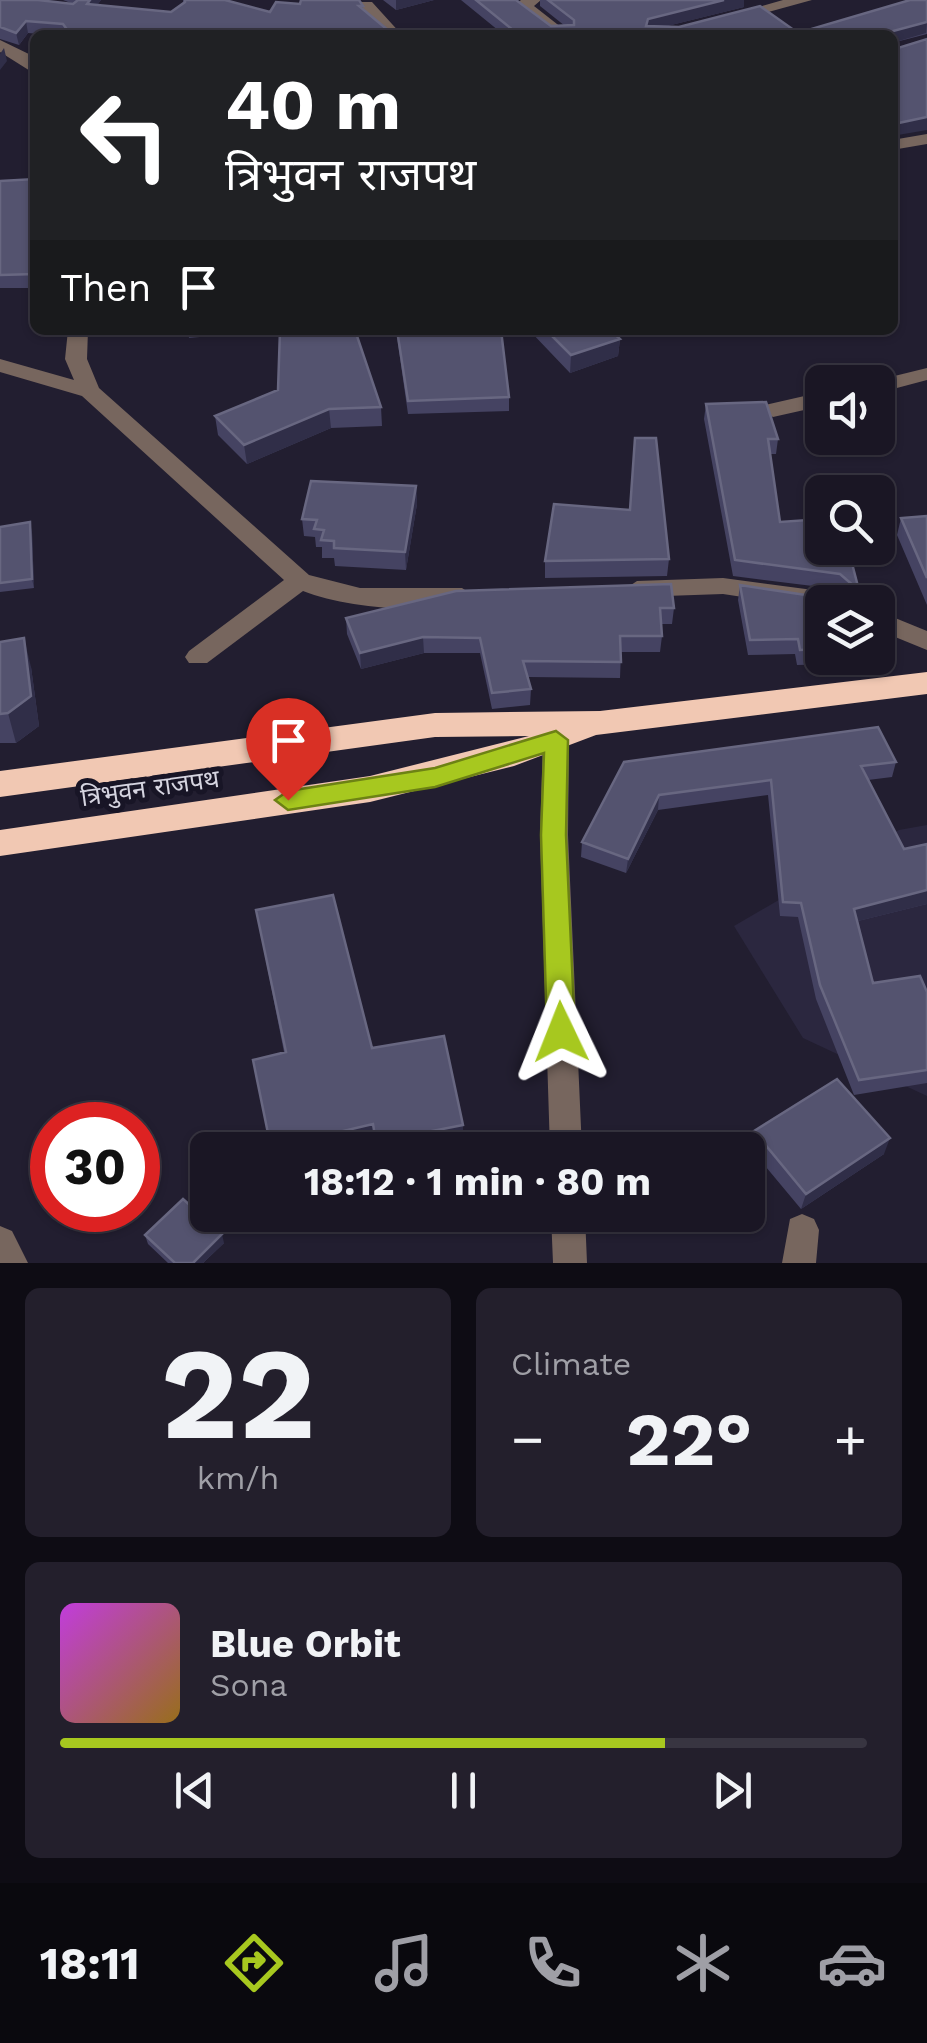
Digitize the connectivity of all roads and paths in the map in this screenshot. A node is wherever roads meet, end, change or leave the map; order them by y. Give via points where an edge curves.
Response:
1 (533, 0) edge
2 (804, 0) edge
3 (366, 5) edge
4 (711, 22) edge
5 (389, 30) edge
6 (556, 30) edge
7 (0, 45) edge
8 (30, 61) edge
9 (927, 139) edge
10 (898, 144) edge
11 (78, 335) edge
12 (0, 365) edge
13 (927, 374) edge
14 (895, 382) edge
15 (90, 391) junction
16 (805, 402) edge
17 (773, 410) edge
18 (300, 581) junction
19 (610, 590) edge
20 (479, 596) edge
21 (805, 598) edge
22 (895, 627) edge
23 (927, 641) edge
24 (198, 657) dead end
25 (927, 683) edge
26 (600, 722) junction
27 (556, 740) junction
28 (0, 784) edge
29 (0, 843) edge
30 (565, 1132) edge
31 (569, 1232) edge
32 (0, 1242) edge
33 (10, 1263) edge
34 (570, 1263) edge

1 - 6 street via 523,5
2 - 4 street
3 - 5 street
7 - 8 street
9 - 10 street
11 - 15 street via 76,359
12 - 15 street
13 - 14 street
15 - 18 street
16 - 17 street
18 - 20 street via 328,594 364,598
18 - 24 street
19 - 21 street via 723,586
22 - 23 street
25 - 26 highway, त्रिभुवन राजपथ
26 - 27 highway, त्रिभुवन राजपथ
26 - 28 highway, त्रिभुवन राजपथ via 434,725
27 - 29 highway, त्रिभुवन राजपथ via 435,777
27 - 30 street
31 - 34 street
32 - 33 street

